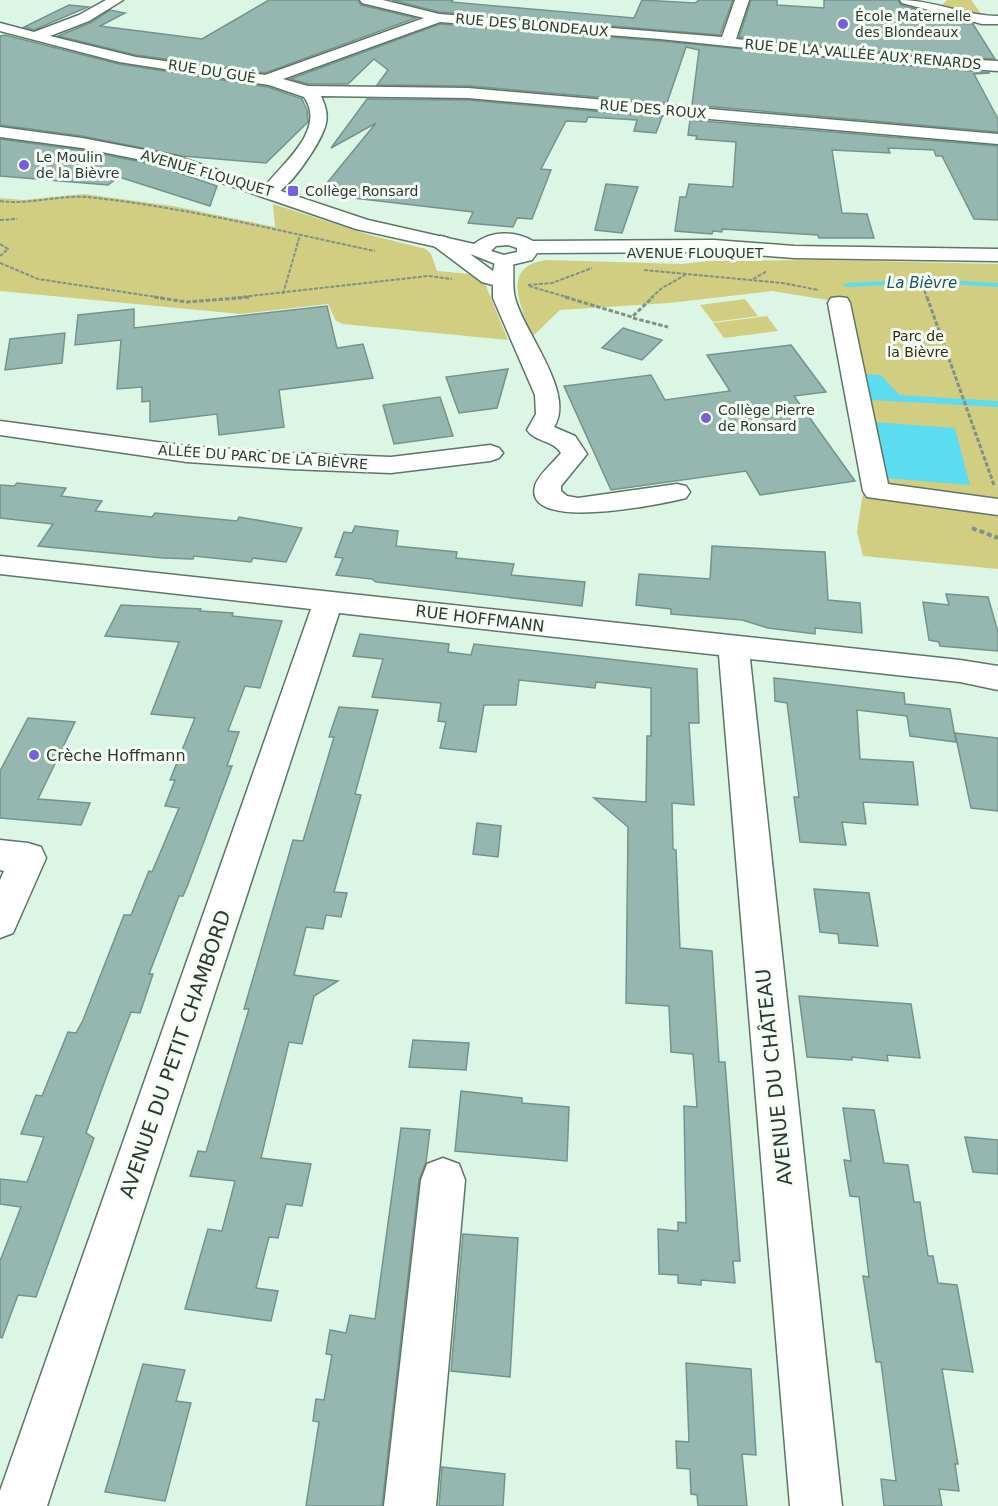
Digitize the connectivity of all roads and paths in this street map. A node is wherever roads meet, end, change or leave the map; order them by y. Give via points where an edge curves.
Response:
1 (116, 0) edge
2 (367, 0) edge
3 (742, 0) edge
4 (907, 0) edge
5 (440, 18) junction
6 (998, 20) edge
7 (0, 27) edge
8 (36, 36) junction
9 (728, 42) junction
10 (998, 66) edge
11 (265, 80) junction
12 (307, 91) junction
13 (0, 132) edge
14 (998, 139) edge
15 (270, 191) junction
16 (0, 201) edge
17 (305, 203) junction
18 (17, 219) dead end
19 (0, 220) edge
20 (300, 235) junction
21 (0, 244) edge
22 (376, 251) dead end
23 (998, 255) edge
24 (0, 256) edge
25 (490, 259) junction
26 (0, 263) edge
27 (597, 267) dead end
28 (640, 269) dead end
29 (917, 269) dead end
30 (688, 273) junction
31 (428, 276) dead end
32 (814, 290) dead end
33 (283, 294) junction
34 (632, 317) junction
35 (668, 327) dead end
36 (872, 375) dead end
37 (0, 428) edge
38 (490, 453) dead end
39 (677, 492) dead end
40 (997, 499) edge
41 (0, 565) edge
42 (328, 601) junction
43 (734, 648) junction
44 (998, 678) edge
45 (0, 855) edge
46 (0, 921) edge
47 (443, 1180) dead end
48 (21, 1506) edge
49 (410, 1506) edge
50 (816, 1506) edge

1 - 8 street via 84,18
2 - 5 street
3 - 9 street
4 - 6 street via 982,20
5 - 9 street, RUE DES BLONDEAUX
5 - 11 street, RUE DES BLONDEAUX
7 - 8 street, RUE DU GUÉ
8 - 11 street, RUE DU GUÉ via 121,58
9 - 10 street, RUE DE LA VALLÉE AUX RENARDS
11 - 12 street, RUE DU GUÉ
12 - 14 street, RUE DES ROUX via 468,93
12 - 15 street via 315,99 318,115 313,136
13 - 15 street, AVENUE FLOUQUET via 141,153
15 - 17 street, AVENUE FLOUQUET
16 - 20 path via 20,204 84,197
17 - 25 street, AVENUE FLOUQUET via 397,226
17 - 25 street, AVENUE FLOUQUET via 363,225 441,242
18 - 19 path
20 - 22 path
20 - 33 path
21 - 24 path via 8,249
23 - 25 street, AVENUE FLOUQUET via 526,251
25 - 39 street via 508,310 547,395 548,420 539,430 566,441 574,454 546,489 548,494 559,503 578,506
26 - 33 path via 38,279 166,300
27 - 34 path via 559,282 527,285
28 - 30 path
29 - 40 path
30 - 32 path
30 - 34 path via 662,288
31 - 33 path
34 - 35 path
36 - 40 street via 859,322 839,303 876,491
37 - 38 street, ALLÉE DU PARC DE LA BIÈVRE via 187,454 290,461 391,465
41 - 42 street, RUE HOFFMANN
42 - 43 street, RUE HOFFMANN
42 - 48 street, AVENUE DU PETIT CHAMBORD
43 - 44 street, RUE HOFFMANN
43 - 50 street, AVENUE DU CHÂTEAU
45 - 46 street via 28,858
47 - 49 street

